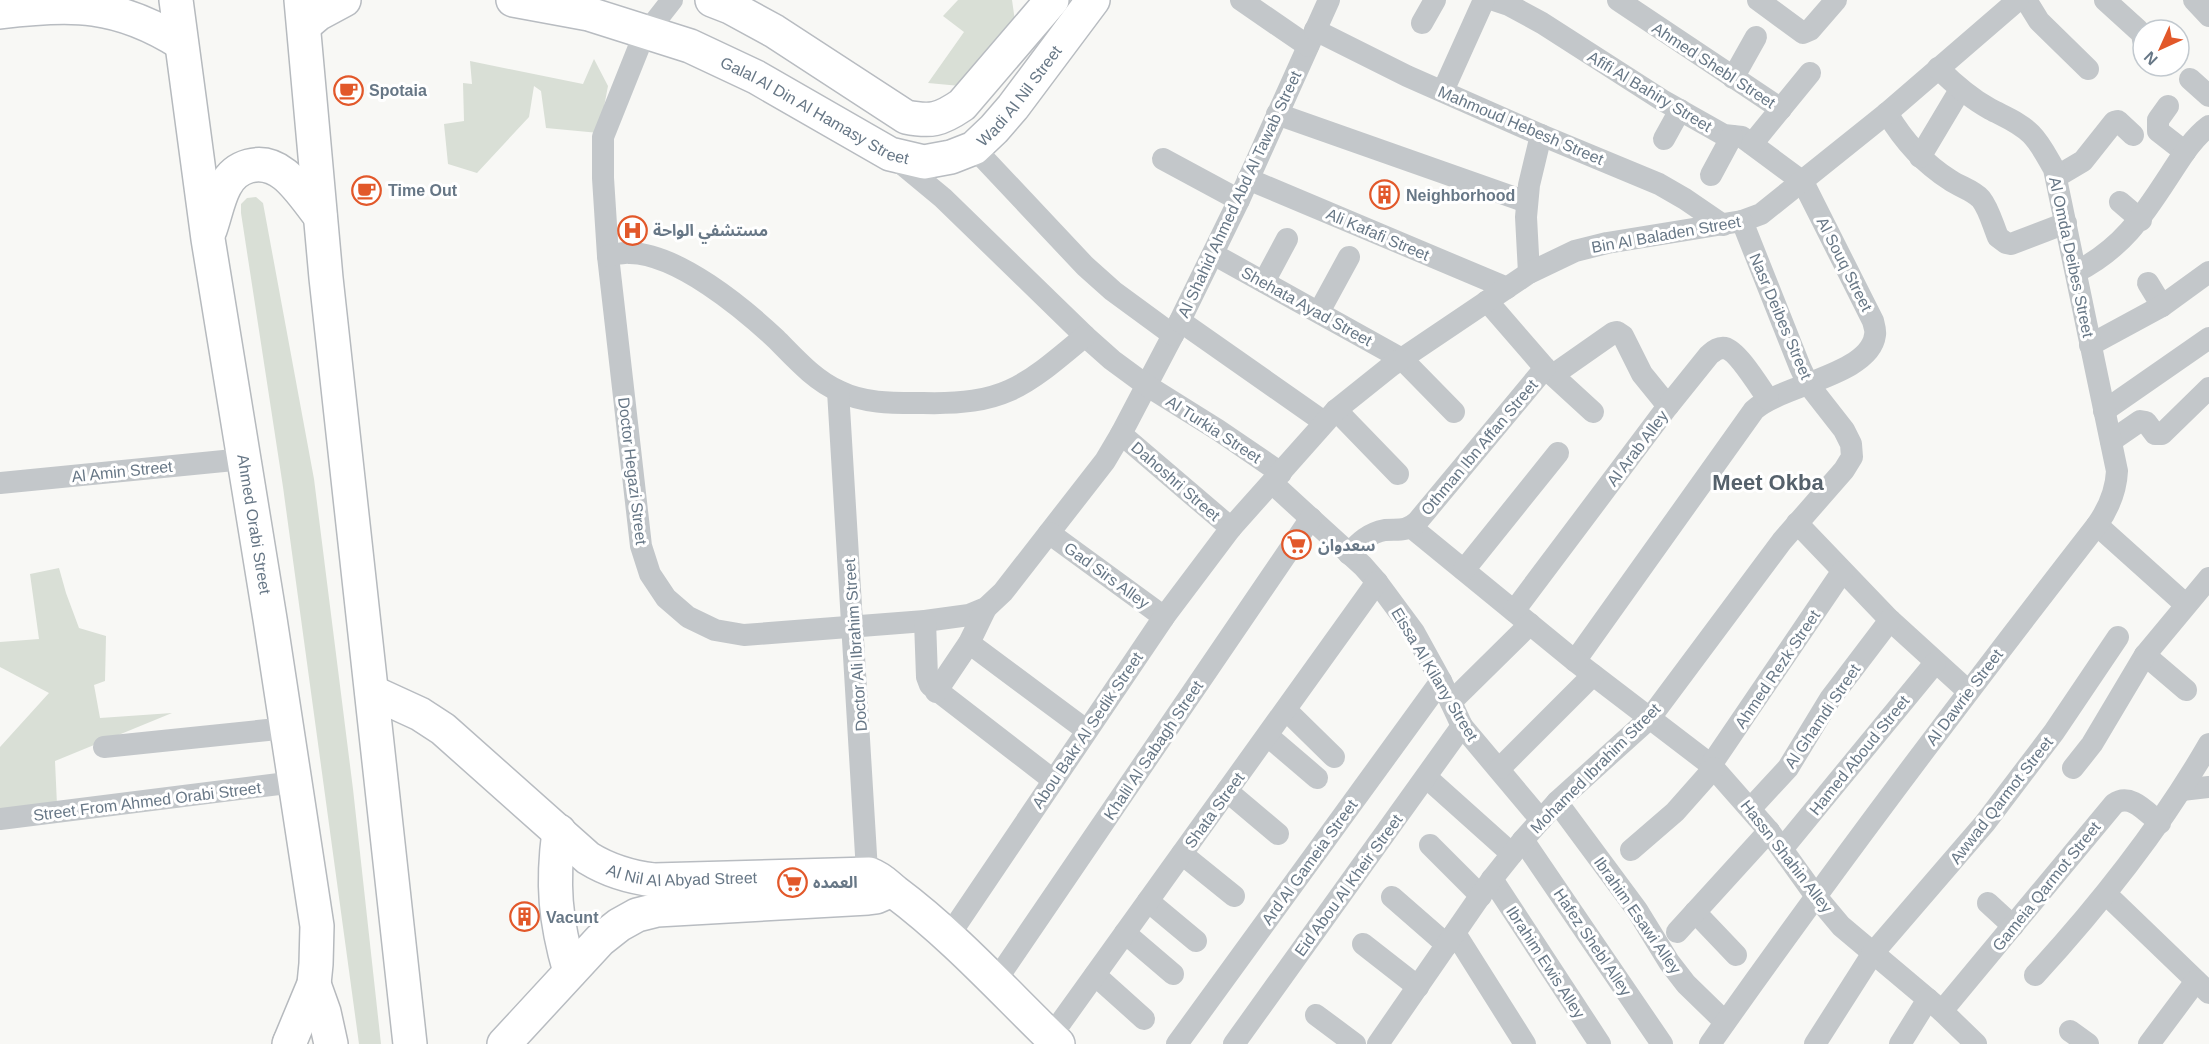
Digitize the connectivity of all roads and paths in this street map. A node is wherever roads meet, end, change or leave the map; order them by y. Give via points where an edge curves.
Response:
1 (177, 0) edge
2 (345, 0) edge
3 (513, 0) edge
4 (672, 0) edge
5 (712, 0) edge
6 (1052, 0) edge
7 (1093, 0) edge
8 (1242, 0) edge
9 (1329, 0) edge
10 (1435, 0) edge
11 (1484, 0) edge
12 (1494, 0) edge
13 (1758, 0) edge
14 (1836, 0) edge
15 (2018, 0) edge
16 (2026, 0) edge
17 (2104, 0) edge
18 (2194, 0) edge
19 (1629, 3) edge
20 (0, 12) edge
21 (303, 12) edge
22 (2209, 16) edge
23 (1422, 23) dead end
24 (2131, 24) edge
25 (646, 32) junction
26 (1756, 37) dead end
27 (1312, 38) junction
28 (181, 43) junction
29 (820, 60) junction
30 (1938, 68) junction
31 (2088, 69) dead end
32 (1810, 73) dead end
33 (1733, 78) junction
34 (2190, 79) dead end
35 (982, 81) junction
36 (1960, 90) junction
37 (1443, 91) junction
38 (2209, 96) edge
39 (797, 100) junction
40 (2168, 106) dead end
41 (1013, 107) junction
42 (1781, 109) junction
43 (1680, 110) junction
44 (1887, 113) junction
45 (1277, 114) junction
46 (2207, 131) edge
47 (1541, 135) junction
48 (2133, 135) dead end
49 (1664, 139) dead end
50 (1742, 140) junction
51 (974, 148) junction
52 (2185, 152) junction
53 (890, 154) junction
54 (1920, 157) junction
55 (1163, 159) dead end
56 (1711, 175) dead end
57 (2056, 177) junction
58 (1248, 179) junction
59 (1803, 182) junction
60 (1239, 200) junction
61 (1527, 202) junction
62 (2120, 202) dead end
63 (320, 216) junction
64 (2141, 220) junction
65 (1732, 223) junction
66 (2066, 223) junction
67 (208, 239) junction
68 (1287, 239) dead end
69 (1213, 254) junction
70 (608, 256) junction
71 (1349, 256) dead end
72 (2076, 272) junction
73 (2209, 272) edge
74 (1529, 273) junction
75 (1264, 282) junction
76 (2148, 283) dead end
77 (1507, 288) junction
78 (1487, 301) junction
79 (2162, 306) junction
80 (1319, 312) junction
81 (1177, 328) junction
82 (1084, 336) junction
83 (2209, 338) edge
84 (2090, 345) junction
85 (1402, 359) junction
86 (1549, 371) junction
87 (1808, 384) junction
88 (1146, 385) junction
89 (2209, 388) edge
90 (838, 391) junction
91 (1768, 399) junction
92 (1668, 406) junction
93 (2104, 411) junction
94 (1454, 412) dead end
95 (1593, 412) dead end
96 (1330, 416) junction
97 (1121, 434) junction
98 (2110, 441) junction
99 (1558, 453) dead end
100 (244, 459) junction
101 (1844, 471) joint
102 (1398, 474) dead end
103 (1276, 478) junction
104 (0, 483) edge
105 (2113, 498) joint
106 (1311, 518) junction
107 (1797, 523) junction
108 (2097, 525) junction
109 (1411, 527) junction
110 (1231, 528) junction
111 (1049, 533) junction
112 (1349, 554) junction
113 (1464, 570) junction
114 (1842, 572) junction
115 (2209, 578) edge
116 (1377, 582) junction
117 (2185, 604) junction
118 (986, 608) junction
119 (1164, 617) junction
120 (1522, 617) junction
121 (1890, 620) junction
122 (925, 621) junction
123 (854, 627) junction
124 (2118, 637) dead end
125 (969, 643) junction
126 (2145, 655) junction
127 (1935, 663) junction
128 (1584, 668) junction
129 (1441, 681) junction
130 (2187, 690) dead end
131 (1968, 691) junction
132 (372, 692) junction
133 (936, 692) junction
134 (1451, 702) junction
135 (1286, 710) junction
136 (1650, 718) junction
137 (1462, 726) junction
138 (287, 728) junction
139 (1086, 730) junction
140 (1268, 736) junction
141 (2209, 744) edge
142 (104, 747) dead end
143 (1334, 757) dead end
144 (2203, 764) edge
145 (1713, 766) junction
146 (1500, 768) junction
147 (2073, 768) dead end
148 (1426, 777) junction
149 (1317, 778) dead end
150 (1053, 780) junction
151 (295, 782) junction
152 (2209, 787) edge
153 (2182, 790) junction
154 (1227, 791) junction
155 (1557, 802) junction
156 (1751, 808) junction
157 (0, 819) edge
158 (1541, 820) junction
159 (2160, 823) junction
160 (559, 831) junction
161 (1278, 834) dead end
162 (1776, 839) junction
163 (1430, 845) dead end
164 (1517, 847) junction
165 (1630, 850) dead end
166 (1182, 854) junction
167 (876, 887) junction
168 (1487, 887) junction
169 (2106, 894) junction
170 (1815, 895) junction
171 (1234, 896) dead end
172 (1392, 897) dead end
173 (1148, 901) junction
174 (1988, 903) dead end
175 (1695, 912) junction
176 (2013, 926) junction
177 (1677, 932) dead end
178 (1125, 933) junction
179 (948, 937) junction
180 (1451, 939) junction
181 (1196, 941) dead end
182 (1362, 944) dead end
183 (1873, 953) junction
184 (1736, 955) dead end
185 (570, 972) junction
186 (1173, 974) dead end
187 (1095, 975) junction
188 (2035, 975) dead end
189 (995, 982) junction
190 (314, 984) junction
191 (1418, 987) junction
192 (2203, 987) edge
193 (1935, 1005) junction
194 (1316, 1015) dead end
195 (1144, 1019) dead end
196 (1725, 1022) junction
197 (1054, 1040) edge
198 (290, 1044) edge
199 (332, 1044) edge
200 (410, 1044) edge
201 (504, 1044) edge
202 (1177, 1044) edge
203 (1234, 1044) edge
204 (1355, 1044) edge
205 (1378, 1044) edge
206 (1525, 1044) edge
207 (1600, 1044) edge
208 (1662, 1044) edge
209 (1710, 1044) edge
210 (1815, 1044) edge
211 (1900, 1044) edge
212 (1976, 1044) edge
213 (2149, 1044) edge

1 - 28 main road, Ahmed Orabi Street
2 - 21 main road
3 - 25 main road, Galal Al Din Al Hamasy Street via 589,14
4 - 25 street, Doctor Hegazi Street
5 - 29 main road via 742,13
6 - 35 main road
7 - 41 main road, Wadi Al Nil Street
8 - 27 street, Mahmoud Hebesh Street
9 - 27 street, Al Shahid Ahmed Abd Al Tawab Street
10 - 23 street
11 - 37 street
12 - 43 street, Afifi Al Bahiry Street via 1542,23
13 - 14 street via 1803,33
15 - 30 street, Bin Al Baladen Street
16 - 31 street via 2039,21
17 - 24 street
18 - 22 street
19 - 33 street, Ahmed Shebl Street
20 - 28 main road via 97,8 141,21
21 - 63 main road
25 - 39 main road, Galal Al Din Al Hamasy Street via 690,46
25 - 70 street, Doctor Hegazi Street via 603,137
26 - 33 street
27 - 37 street, Mahmoud Hebesh Street
27 - 45 street, Al Shahid Ahmed Abd Al Tawab Street
28 - 67 main road, Ahmed Orabi Street
29 - 35 main road via 906,117 926,121 945,117 962,105
29 - 39 main road
30 - 36 street, Al Omda Deibes Street
30 - 44 street, Bin Al Baladen Street
32 - 42 street
33 - 42 street, Ahmed Shebl Street
34 - 38 street
35 - 41 main road
36 - 54 street
36 - 57 street, Al Omda Deibes Street via 2032,135
37 - 47 street, Mahmoud Hebesh Street
39 - 53 main road, Galal Al Din Al Hamasy Street
40 - 52 street via 2158,120 2158,130
41 - 51 main road, Wadi Al Nil Street
42 - 50 street
43 - 49 street
43 - 50 street, Afifi Al Bahiry Street via 1724,135
44 - 54 street
44 - 59 street, Bin Al Baladen Street
45 - 58 street, Al Shahid Ahmed Abd Al Tawab Street
45 - 61 street
46 - 52 street
47 - 61 street
47 - 65 street, Mahmoud Hebesh Street via 1659,184
48 - 57 street via 2118,121 2114,122 2083,161
50 - 56 street
50 - 59 street, Afifi Al Bahiry Street
51 - 53 main road, Wadi Al Nil Street via 924,162
51 - 81 street via 1113,291
52 - 64 street
53 - 82 street, Galal Al Din Al Hamasy Street via 943,198
54 - 66 street via 1949,180 1975,193 1983,201 1998,237 2006,243
55 - 60 street
57 - 66 street, Al Omda Deibes Street
58 - 60 street, Al Shahid Ahmed Abd Al Tawab Street
58 - 77 street, Ali Kafafi Street
59 - 65 street, Bin Al Baladen Street via 1761,214
59 - 87 street, Al Souq Street via 1873,321 1875,336 1858,360
60 - 69 street, Al Shahid Ahmed Abd Al Tawab Street
61 - 74 street
62 - 64 street
63 - 67 main road via 285,174 256,164 237,171 224,187
63 - 132 main road
64 - 72 street via 2114,249
65 - 74 street, Bin Al Baladen Street via 1607,243 1575,251
65 - 87 street, Nasr Deibes Street
66 - 72 street, Al Omda Deibes Street
67 - 100 main road, Ahmed Orabi Street
68 - 75 street
69 - 75 street, Shehata Ayad Street
69 - 81 street, Al Shahid Ahmed Abd Al Tawab Street
70 - 90 street via 630,253 683,269 719,292 816,377
70 - 123 street, Doctor Hegazi Street via 641,546 650,574 666,598 688,617 715,630 744,635
71 - 80 street
72 - 84 street, Al Omda Deibes Street
73 - 79 street
74 - 77 street, Bin Al Baladen Street
75 - 80 street, Shehata Ayad Street
76 - 79 street
77 - 78 street, Bin Al Baladen Street
78 - 85 street, Bin Al Baladen Street
78 - 86 street
79 - 84 street
80 - 85 street, Shehata Ayad Street
81 - 88 street, Al Shahid Ahmed Abd Al Tawab Street
81 - 96 street
82 - 88 street, Galal Al Din Al Hamasy Street
82 - 90 street via 1038,376 996,397 973,402 885,403
83 - 93 street
84 - 93 street, Al Omda Deibes Street
85 - 94 street, Shehata Ayad Street
85 - 96 street, Bin Al Baladen Street
86 - 92 street, Othman Ibn Affan Street via 1617,332 1623,336 1642,374
86 - 95 street
86 - 109 street, Othman Ibn Affan Street
87 - 91 street, Al Souq Street
87 - 101 street, Nasr Deibes Street via 1851,444 1852,457
88 - 97 street, Doctor Hegazi Street
88 - 103 street, Al Turkia Street via 1218,430
89 - 98 street via 2162,434 2155,434 2146,422 2140,421
90 - 123 street, Doctor Ali Ibrahim Street
91 - 92 street, Al Arab Alley via 1735,353 1726,348 1709,355
91 - 128 street via 1754,410
92 - 120 street, Al Arab Alley
93 - 98 street, Al Omda Deibes Street
96 - 102 street
96 - 103 street, Bin Al Baladen Street
97 - 110 street, Dahoshri Street
97 - 111 street, Doctor Hegazi Street
98 - 105 street, Al Omda Deibes Street via 2117,471
99 - 113 street
100 - 104 street, Al Amin Street
100 - 138 main road, Ahmed Orabi Street
101 - 107 street, Mohamed Ibrahim Street
103 - 106 street, Eissa Al Kilany Street
103 - 110 street, Bin Al Baladen Street
105 - 108 street, Al Dawrie Street
106 - 112 street, Eissa Al Kilany Street
106 - 189 street, Khalil Al Sabagh Street
107 - 114 street
107 - 136 street, Mohamed Ibrahim Street
108 - 117 street
108 - 131 street, Al Dawrie Street
109 - 112 street, Othman Ibn Affan Street via 1372,534
109 - 113 street, Hassn Shahin Alley
110 - 119 street, Abou Bakr Al Sedik Street
111 - 118 street, Doctor Hegazi Street
111 - 119 street, Gad Sirs Alley
112 - 116 street, Eissa Al Kilany Street
113 - 120 street, Hassn Shahin Alley
114 - 121 street
114 - 145 street, Ahmed Rezk Street
115 - 117 street
116 - 129 street, Eissa Al Kilany Street via 1413,632
116 - 135 street, Shata Street
117 - 126 street
118 - 122 street, Doctor Hegazi Street via 969,615
118 - 125 street
119 - 139 street, Abou Bakr Al Sedik Street
120 - 128 street, Hassn Shahin Alley
120 - 134 street, Al Arab Alley
121 - 127 street
121 - 156 street, Al Ghamdi Street via 1830,699 1788,768
122 - 123 street, Doctor Hegazi Street
122 - 133 street via 927,677
123 - 167 street, Doctor Ali Ibrahim Street
124 - 183 street, Awwad Qarmot Street via 2054,732 1985,823
125 - 133 street
125 - 139 street
126 - 130 street
126 - 147 street via 2092,744
127 - 131 street
127 - 162 street, Hamed Aboud Street
128 - 136 street, Hassn Shahin Alley
128 - 146 street
129 - 134 street, Eissa Al Kilany Street
129 - 202 street, Ard Al Gameia Street
131 - 170 street, Al Dawrie Street
132 - 160 main road, Al Nil Al Abyad Street via 443,729
132 - 200 main road
133 - 150 street
134 - 137 street, Eissa Al Kilany Street
135 - 140 street, Shata Street
135 - 143 street
136 - 145 street, Hassn Shahin Alley
136 - 155 street, Mohamed Ibrahim Street
137 - 146 street, Eissa Al Kilany Street
137 - 148 street, Eid Abou Al Kheir Street
138 - 142 street
138 - 151 main road, Ahmed Orabi Street
139 - 150 street, Abou Bakr Al Sedik Street
140 - 149 street
140 - 154 street, Shata Street
141 - 144 street
144 - 153 street
145 - 156 street, Hassn Shahin Alley
145 - 165 street, Ahmed Rezk Street via 1675,812
146 - 158 street, Eissa Al Kilany Street
148 - 164 street, Hafez Shebl Alley
148 - 203 street, Eid Abou Al Kheir Street
150 - 179 street, Abou Bakr Al Sedik Street
151 - 157 street, Street From Ahmed Orabi Street
151 - 190 main road, Ahmed Orabi Street via 317,926
152 - 153 street
153 - 159 street
154 - 161 street
154 - 166 street, Shata Street
155 - 158 street, Mohamed Ibrahim Street
155 - 196 street, Ibrahim Esawi Alley via 1637,910 1675,969
156 - 162 street, Hassn Shahin Alley
158 - 164 street, Mohamed Ibrahim Street
159 - 169 street
159 - 176 street, Gameia Qarmot Street via 2132,801 2125,799 2114,804
160 - 167 main road, Al Nil Al Abyad Street via 588,858 629,877
160 - 185 main road via 554,866 555,902
162 - 170 street, Hassn Shahin Alley
162 - 175 street, Hamed Aboud Street
163 - 168 street, Ibrahim Ewis Alley
164 - 168 street, Mohamed Ibrahim Street
164 - 208 street, Hafez Shebl Alley
166 - 171 street
166 - 173 street, Shata Street
167 - 179 main road via 913,905
167 - 185 main road, Al Nil Al Abyad Street via 637,915 600,940
168 - 180 street, Mohamed Ibrahim Street
168 - 207 street, Ibrahim Ewis Alley
169 - 188 street
169 - 192 street
170 - 183 street, Hassn Shahin Alley via 1841,926
170 - 196 street, Al Dawrie Street
172 - 180 street
173 - 178 street, Shata Street
173 - 181 street
174 - 176 street
175 - 177 street, Hamed Aboud Street
175 - 184 street
176 - 193 street, Gameia Qarmot Street
178 - 186 street
178 - 187 street, Shata Street
179 - 189 main road
180 - 191 street, Mohamed Ibrahim Street
180 - 206 street
182 - 191 street
183 - 193 street, Hassn Shahin Alley
183 - 210 street, Awwad Qarmot Street
185 - 201 main road, Al Nil Al Abyad Street
187 - 195 street
187 - 197 street, Shata Street
189 - 197 main road
190 - 198 main road, Ahmed Orabi Street
190 - 199 main road
191 - 205 street, Mohamed Ibrahim Street
192 - 213 street
193 - 211 street, Gameia Qarmot Street
193 - 212 street, Hassn Shahin Alley
194 - 204 street
196 - 209 street, Al Dawrie Street

